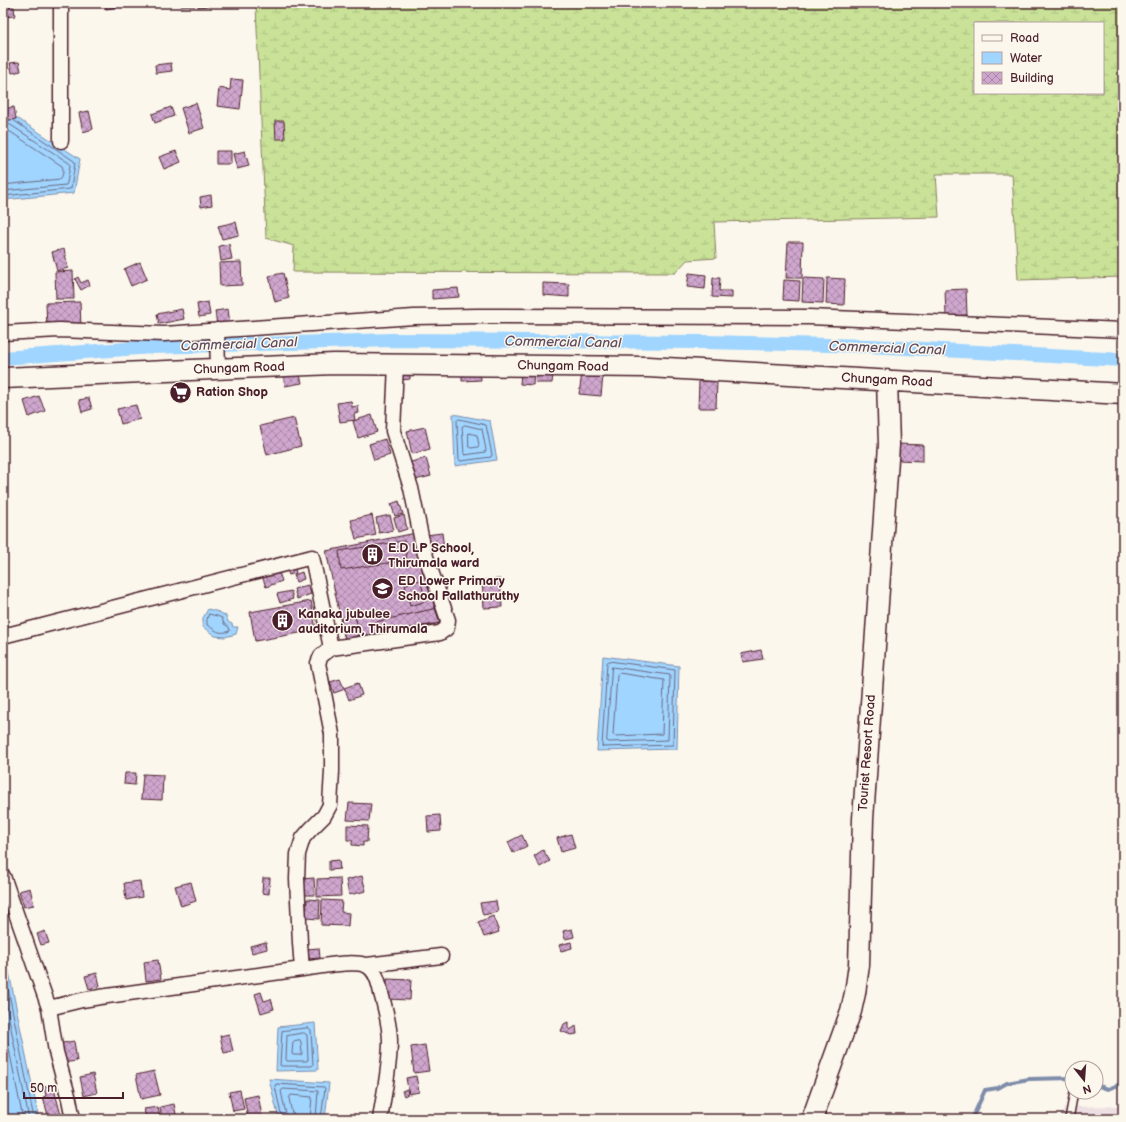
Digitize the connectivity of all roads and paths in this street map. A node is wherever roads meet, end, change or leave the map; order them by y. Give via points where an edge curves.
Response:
1 (61, 3) edge
2 (61, 141) dead end
3 (216, 330) junction
4 (1123, 330) edge
5 (3, 334) edge
6 (396, 364) junction
7 (218, 369) junction
8 (3, 378) edge
9 (887, 380) junction
10 (1123, 394) edge
11 (3, 636) edge
12 (331, 648) junction
13 (3, 876) edge
14 (441, 956) dead end
15 (367, 965) junction
16 (302, 969) junction
17 (49, 1008) junction
18 (1073, 1100) edge
19 (73, 1119) edge
20 (380, 1119) edge
21 (812, 1119) edge
22 (1069, 1119) edge

1 - 2 street
3 - 4 street via 414,317 501,316 809,317
3 - 5 street via 164,334 59,330
3 - 7 street
6 - 7 main road, Chungam Road
6 - 9 main road, Chungam Road via 648,367
6 - 12 street via 393,431 411,488 424,551 446,612 447,628 440,633
7 - 8 main road, Chungam Road
9 - 10 main road, Chungam Road
9 - 21 main road, Tourist Resort Road via 889,444 863,819 859,965 851,1011
11 - 12 street via 312,557
12 - 16 street via 321,656 318,663 332,734 330,805 324,816 303,838 298,854
13 - 17 street
14 - 15 street
15 - 16 street via 356,963
15 - 20 street via 374,971 378,980 389,1027 388,1064
16 - 17 street via 100,997
17 - 19 street via 56,1052
18 - 22 lane

